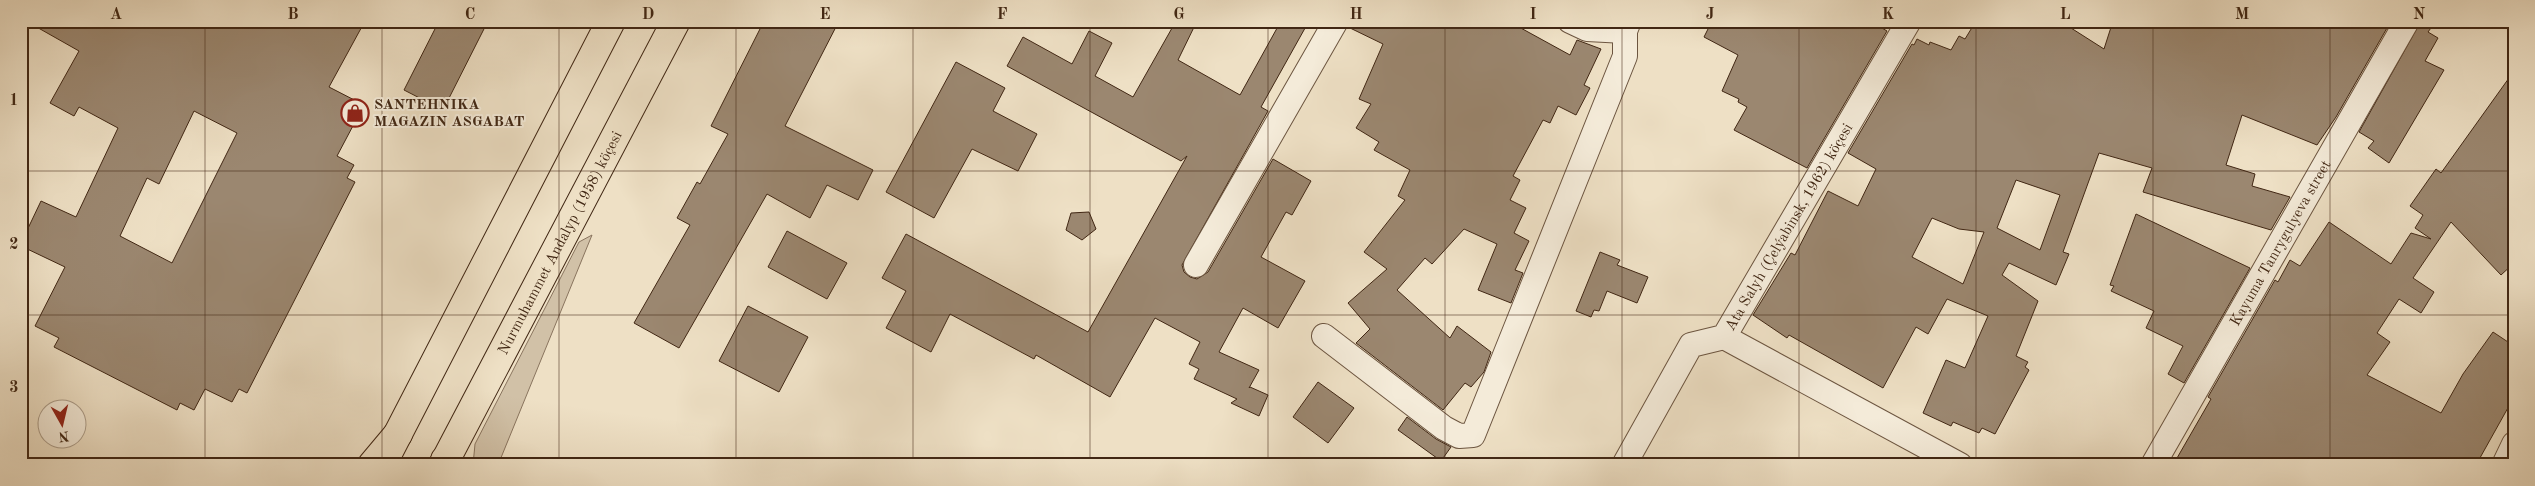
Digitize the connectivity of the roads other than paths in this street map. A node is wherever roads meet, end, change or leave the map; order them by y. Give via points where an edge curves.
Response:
1 (611, 21) edge
2 (676, 21) edge
3 (1336, 21) edge
4 (1570, 21) edge
5 (1910, 21) edge
6 (2407, 21) edge
7 (1627, 26) edge
8 (1196, 265) dead end
9 (1324, 336) dead end
10 (1724, 337) junction
11 (398, 434) junction
12 (2514, 444) edge
13 (444, 463) edge
14 (372, 465) edge
15 (382, 465) edge
16 (1624, 465) edge
17 (1960, 465) edge
18 (2153, 465) edge
19 (2504, 465) edge

1 - 11 main road
2 - 13 main road, Nurmuhammet Andalyp (1958) köçesi
3 - 8 street
4 - 7 street via 1587,29
5 - 10 street, Ata Salyh (Çelýabinsk, 1962) köçesi
6 - 18 street, Kayuma Tanrygulyeva street
7 - 9 street via 1625,56 1473,435 1459,436 1444,428
10 - 16 street, Ata Salyh (Çelýabinsk, 1962) köçesi via 1691,345
10 - 17 street
11 - 14 main road
11 - 15 main road
12 - 19 street

